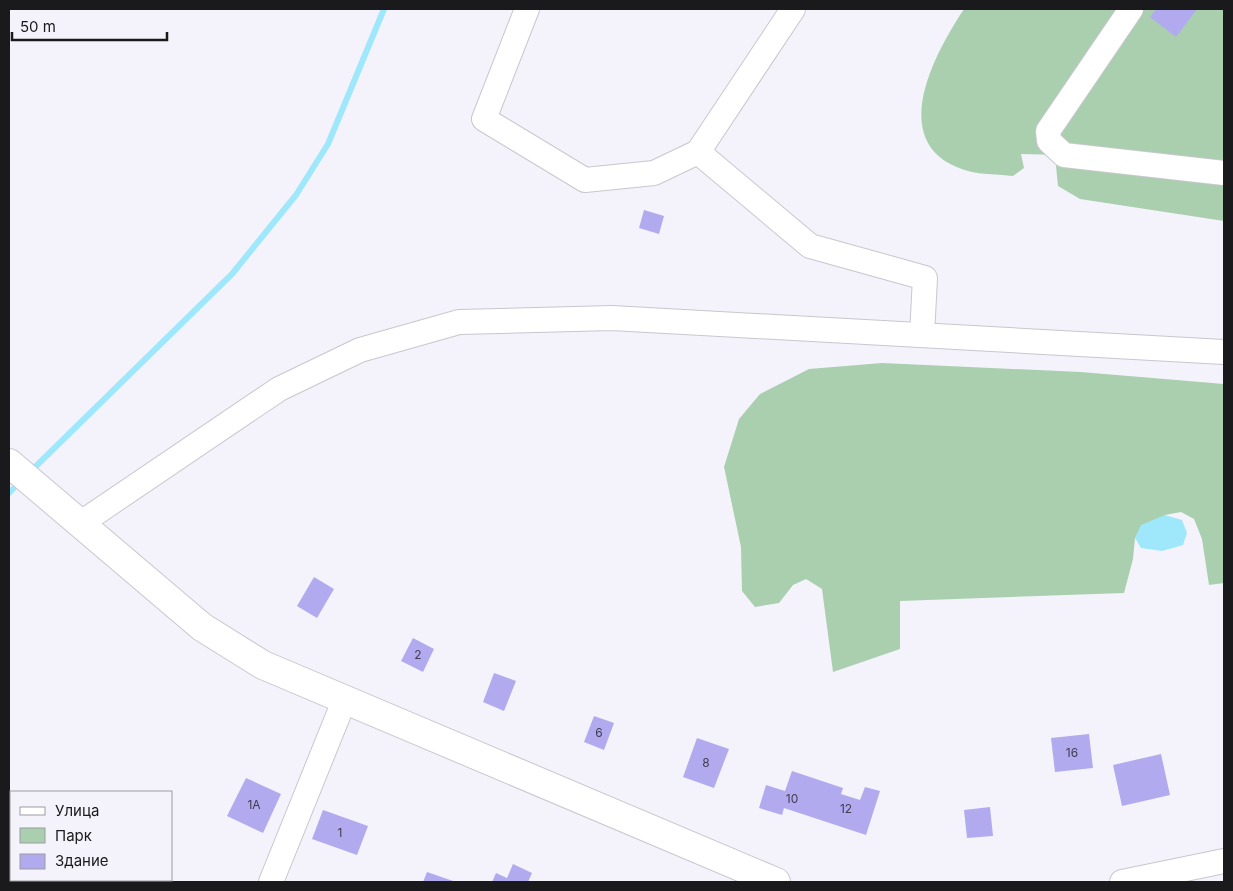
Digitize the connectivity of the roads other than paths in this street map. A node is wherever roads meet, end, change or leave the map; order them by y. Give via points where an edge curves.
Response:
1 (527, 9) edge
2 (792, 9) edge
3 (1131, 9) edge
4 (698, 152) junction
5 (1224, 173) edge
6 (922, 335) junction
7 (1224, 352) edge
8 (9, 465) edge
9 (81, 523) junction
10 (344, 701) junction
11 (1224, 861) edge
12 (271, 882) edge
13 (776, 882) edge
14 (1122, 882) edge

1 - 4 street via 484,119 584,180 654,172
2 - 4 street
3 - 5 street via 1048,131 1049,141 1064,155
4 - 6 street via 810,246 925,278
6 - 7 street
6 - 9 street via 612,318 459,322 360,350 279,389
8 - 9 main road
9 - 10 main road via 141,578 202,627 263,666
10 - 12 street
10 - 13 main road
11 - 14 street

